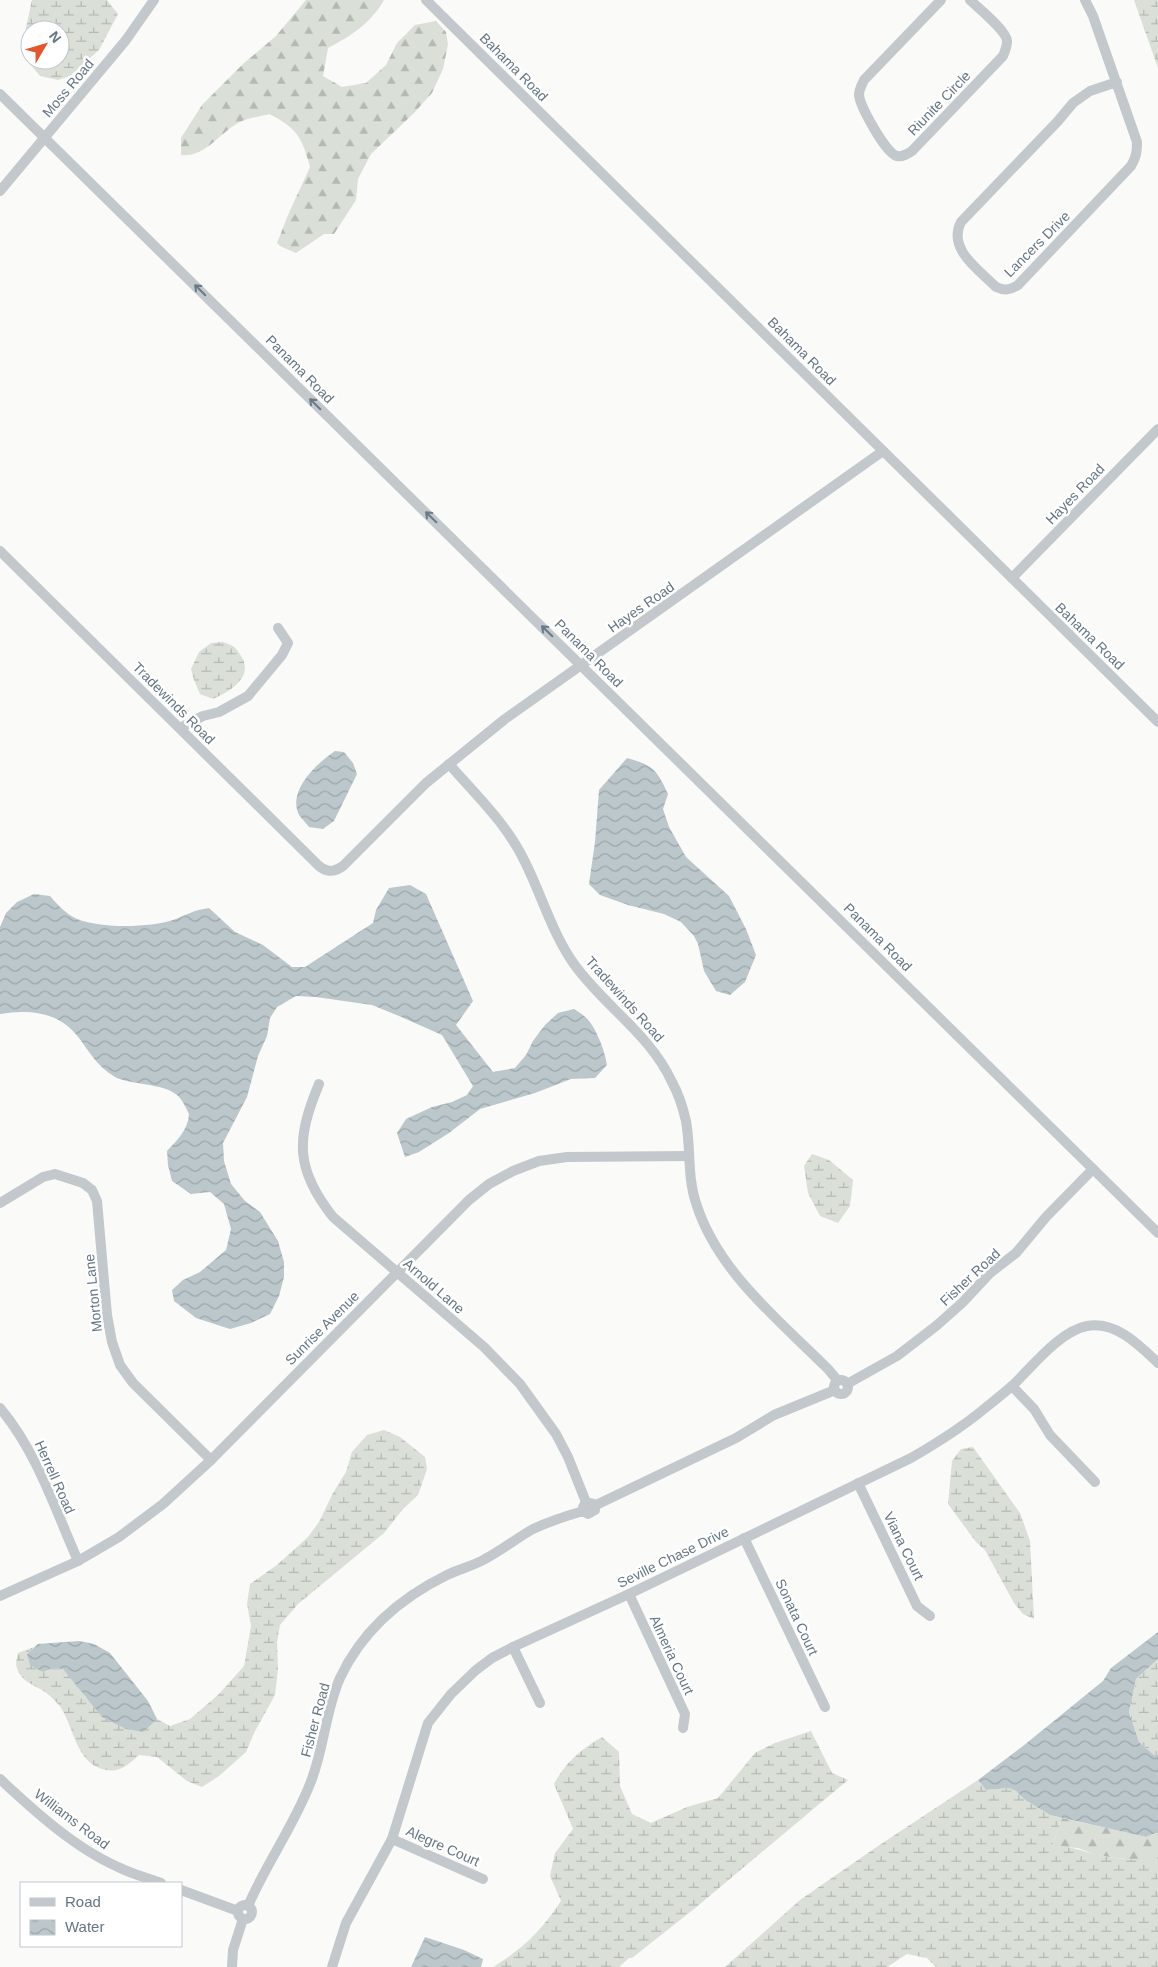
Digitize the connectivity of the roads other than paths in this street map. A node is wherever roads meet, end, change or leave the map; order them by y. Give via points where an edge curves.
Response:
1 (154, 0) edge
2 (426, 0) edge
3 (941, 0) edge
4 (970, 0) edge
5 (1085, 0) edge
6 (1116, 82) junction
7 (0, 94) edge
8 (45, 138) junction
9 (0, 191) edge
10 (1158, 429) edge
11 (883, 451) junction
12 (0, 551) edge
13 (1012, 578) junction
14 (278, 628) dead end
15 (582, 665) junction
16 (1158, 722) edge
17 (180, 728) junction
18 (449, 764) junction
19 (331, 871) joint
20 (318, 1084) dead end
21 (688, 1156) junction
22 (1093, 1169) junction
23 (0, 1203) edge
24 (1158, 1233) edge
25 (397, 1271) junction
26 (1158, 1363) edge
27 (840, 1385) junction
28 (1012, 1386) junction
29 (0, 1408) edge
30 (211, 1460) junction
31 (1095, 1482) dead end
32 (858, 1483) junction
33 (588, 1506) junction
34 (744, 1538) junction
35 (78, 1562) junction
36 (629, 1594) junction
37 (0, 1596) edge
38 (930, 1616) dead end
39 (513, 1648) junction
40 (540, 1703) dead end
41 (825, 1708) dead end
42 (683, 1728) dead end
43 (0, 1779) edge
44 (392, 1839) junction
45 (483, 1879) dead end
46 (159, 1882) edge
47 (182, 1890) edge
48 (241, 1915) junction
49 (232, 1967) edge
50 (332, 1967) edge

1 - 8 street, Moss Road via 126,40
2 - 11 street, Bahama Road
3 - 4 street, Riunite Circle via 860,88 861,101 884,146 898,156 912,152 1003,56 1007,40 1003,32
5 - 6 street, Lancers Drive
6 - 6 street, Lancers Drive via 1137,142 1138,152 1131,166 1018,285 1003,290 996,287 961,251 956,234 961,222 1073,103 1090,91
7 - 8 street, Panama Road
8 - 9 street, Moss Road
15 -> 8 street, Panama Road
10 - 13 street, Hayes Road
11 - 13 street, Bahama Road
11 - 15 street, Hayes Road
12 - 17 street, Tradewinds Road
13 - 16 street, Bahama Road
14 - 17 street via 288,643 248,696
15 - 18 street, Hayes Road via 505,719
15 - 22 street, Panama Road
17 - 19 street, Tradewinds Road via 319,866
18 - 19 street, Hayes Road via 343,866
18 - 21 street, Tradewinds Road via 512,837 562,946 575,965 662,1061 686,1121
20 - 25 street, Arnold Lane via 302,1134 307,1176 333,1217
21 - 25 street, Sunrise Avenue via 567,1157 513,1171 469,1200
21 - 27 street, Tradewinds Road via 695,1202 710,1239 741,1282
22 - 24 street, Panama Road
22 - 27 street, Fisher Road via 1016,1253 990,1273 936,1326 897,1356
23 - 30 street, Morton Lane via 43,1177 55,1174 83,1183 92,1190 97,1201 107,1315 120,1364 133,1383
25 - 30 street, Sunrise Avenue
25 - 33 street, Arnold Lane via 484,1347 520,1384 556,1434
26 - 28 street, Seville Chase Drive via 1121,1332 1088,1326 1061,1338
27 - 33 street, Fisher Road via 774,1415 736,1438
28 - 31 street via 1034,1409 1050,1435
28 - 32 street, Seville Chase Drive via 939,1442
29 - 35 street, Herrell Road via 36,1464
30 - 35 street, Sunrise Avenue via 145,1519
32 - 34 street, Seville Chase Drive
32 - 38 street, Viana Court via 918,1606
33 - 48 street, Fisher Road via 532,1530 497,1553 425,1586 394,1607 371,1630 352,1656 340,1681 310,1783 288,1832 248,1906 242,1906
34 - 36 street, Seville Chase Drive
34 - 41 street, Sonata Court
35 - 37 street, Sunrise Avenue
36 - 39 street, Seville Chase Drive
36 - 42 street, Almeria Court via 685,1714
39 - 40 street
39 - 44 street, Seville Chase Drive via 492,1658 461,1683 428,1723
43 - 46 street, Williams Road via 94,1855 118,1868
44 - 45 street, Alegre Court
44 - 50 street, Seville Chase Drive via 346,1923
47 - 48 street
48 - 49 street

